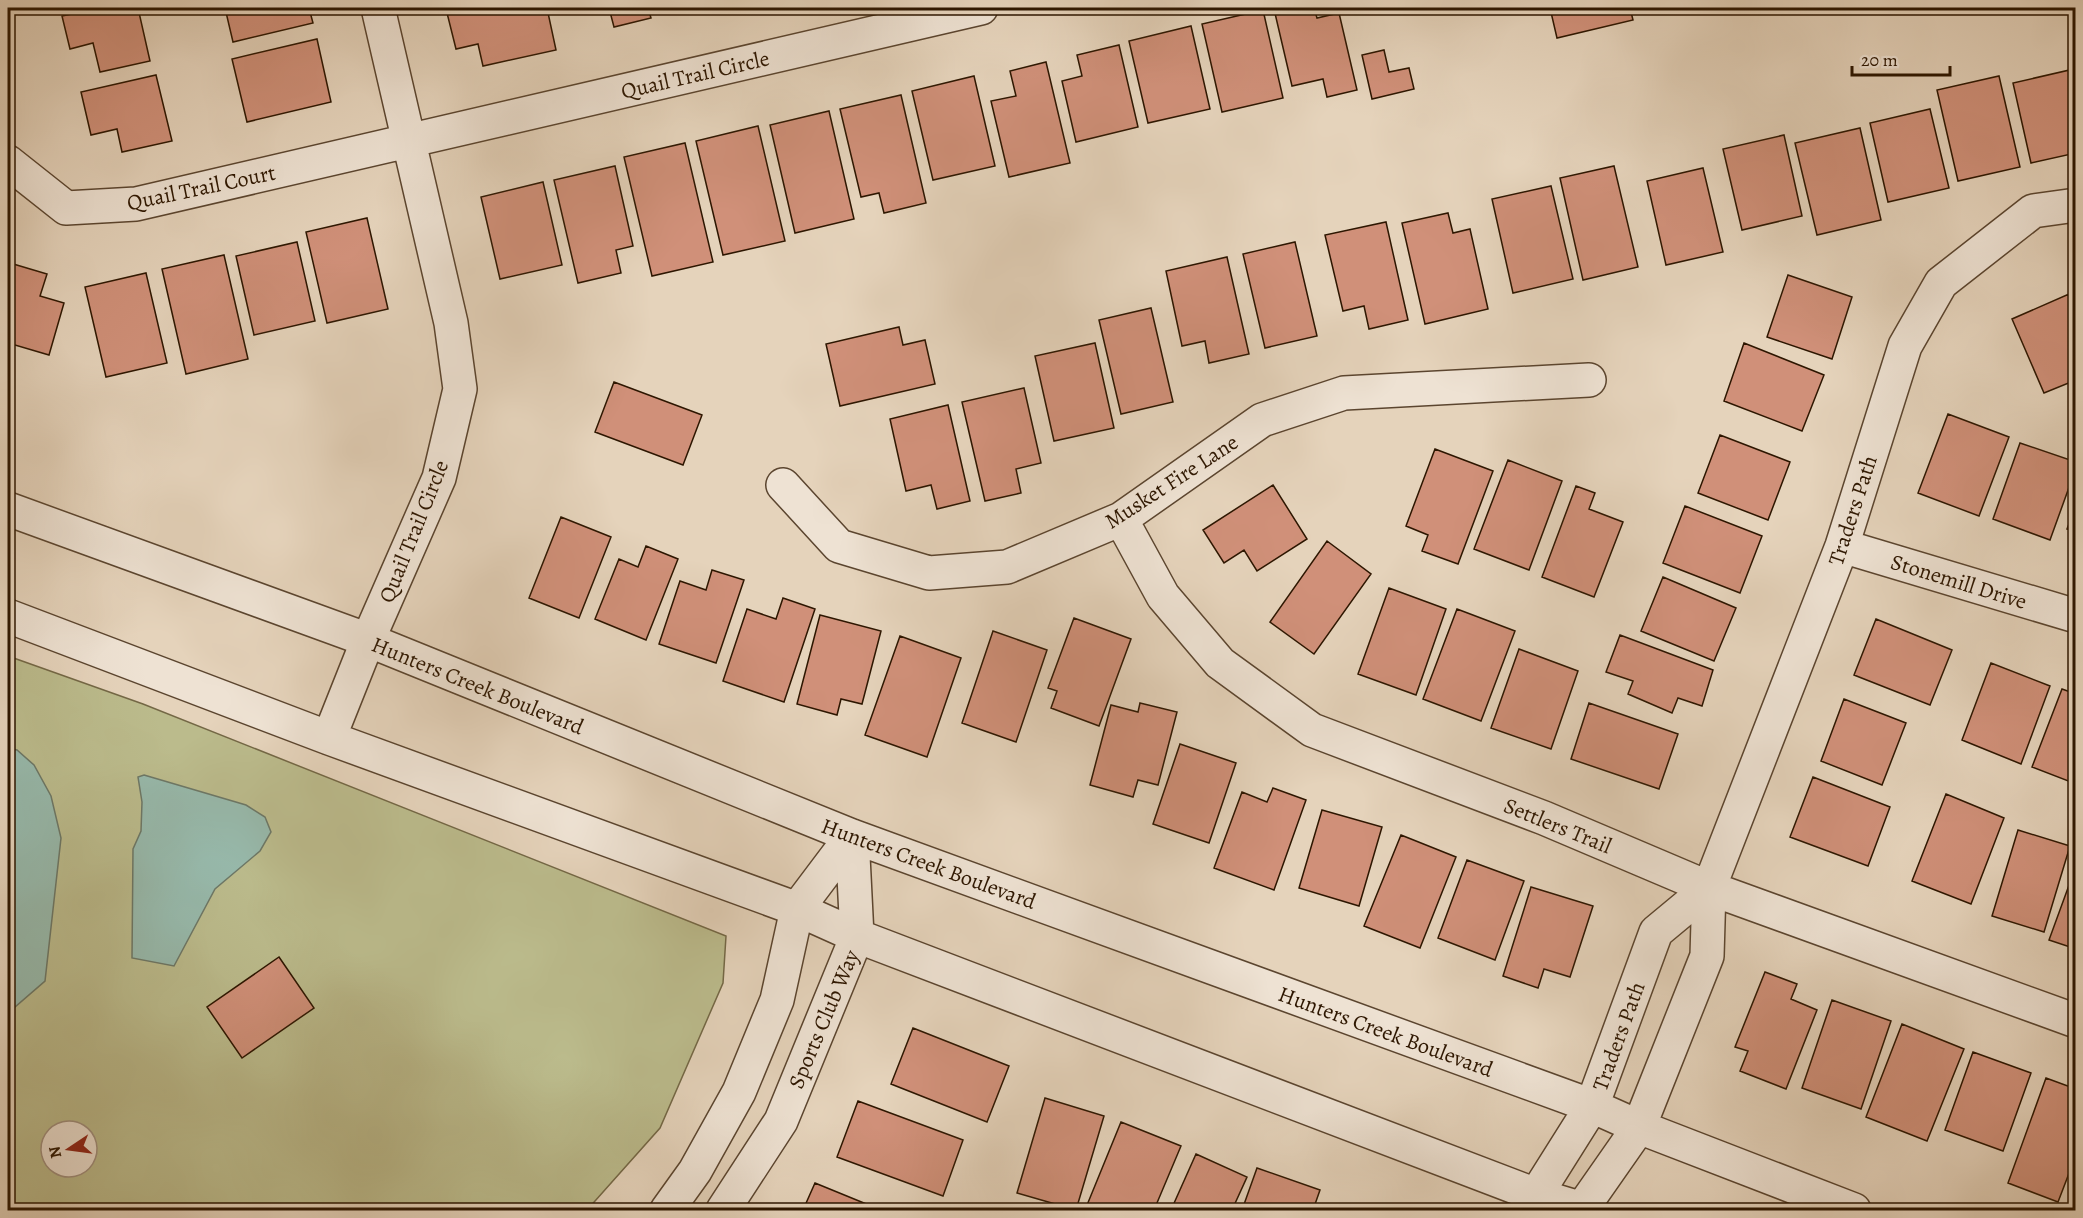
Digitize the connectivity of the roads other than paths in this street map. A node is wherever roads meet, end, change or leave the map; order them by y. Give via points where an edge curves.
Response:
1 (378, 8) edge
2 (981, 8) edge
3 (408, 141) junction
4 (8, 162) edge
5 (2076, 205) edge
6 (1589, 380) dead end
7 (783, 485) dead end
8 (8, 509) edge
9 (1121, 519) junction
10 (1842, 546) junction
11 (8, 615) edge
12 (2076, 616) edge
13 (368, 640) junction
14 (329, 738) junction
15 (852, 836) junction
16 (1709, 888) junction
17 (797, 909) junction
18 (857, 936) junction
19 (2076, 1021) edge
20 (1592, 1106) junction
21 (1640, 1127) junction
22 (1533, 1203) edge
23 (667, 1210) edge
24 (723, 1210) edge
25 (1583, 1210) edge
26 (1854, 1210) edge

1 - 3 street, Quail Trail Circle
2 - 3 street, Quail Trail Circle
3 - 4 street, Quail Trail Court via 136,204 77,208 66,208
3 - 13 street, Quail Trail Circle via 451,323 460,389 439,478
5 - 10 street, Traders Path via 2032,211 1941,283 1905,346
6 - 9 street, Musket Fire Lane via 1344,393 1262,420
7 - 9 street, Musket Fire Lane via 839,546 929,573 1007,567
8 - 13 street, Hunters Creek Boulevard
9 - 16 street, Settlers Trail via 1163,596 1220,663 1312,730 1544,818
10 - 12 street, Stonemill Drive
10 - 16 street, Traders Path
11 - 14 street
13 - 14 street, Quail Trail Circle
13 - 15 street, Hunters Creek Boulevard
14 - 17 street
15 - 17 street
15 - 18 street, Sports Club Way
15 - 20 street, Hunters Creek Boulevard
16 - 19 street, Settlers Trail
16 - 20 street, Traders Path via 1656,932
16 - 21 street, Traders Path via 1707,956
17 - 18 street
17 - 23 street via 777,1000 739,1092 695,1171
18 - 22 street
18 - 24 street, Sports Club Way via 781,1121
20 - 21 street, Hunters Creek Boulevard
20 - 22 street, Traders Path
21 - 25 street, Traders Path
21 - 26 street, Hunters Creek Boulevard
22 - 25 street

